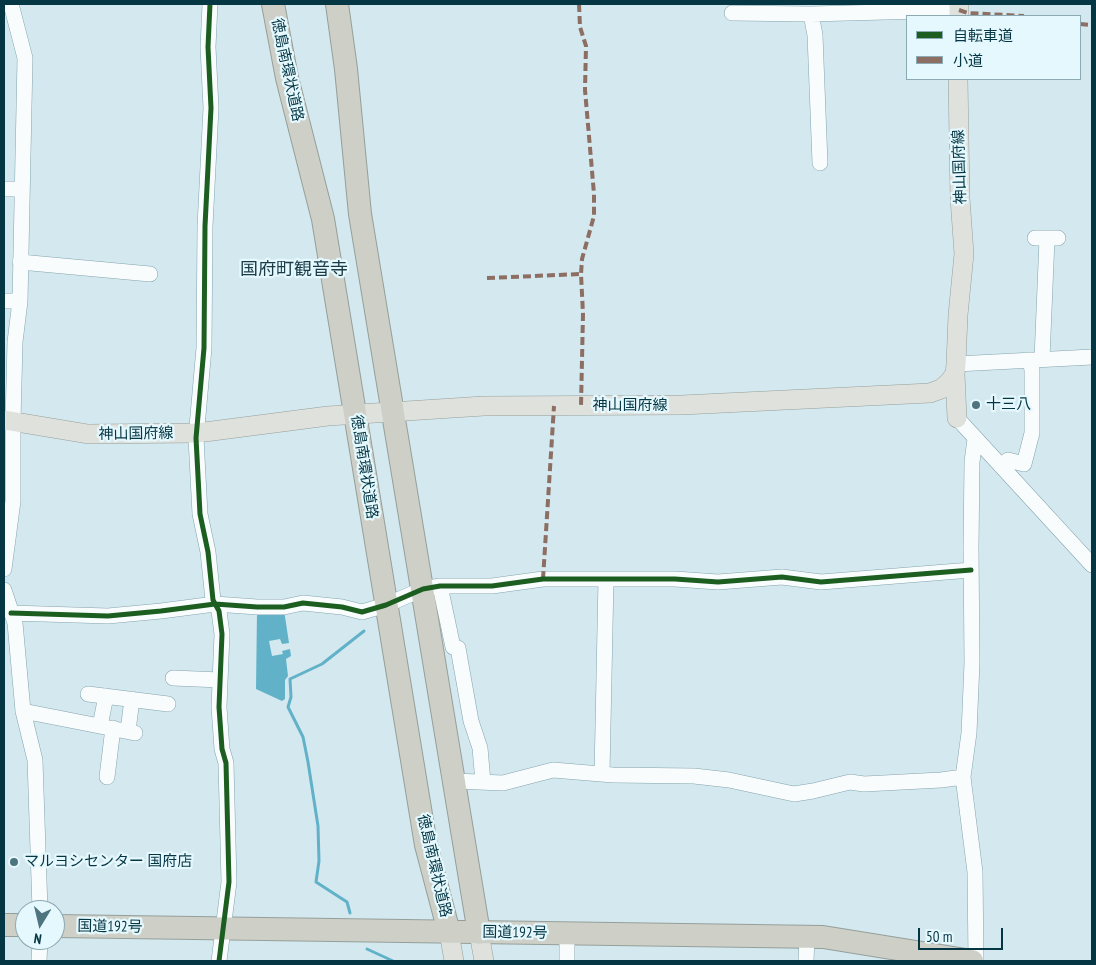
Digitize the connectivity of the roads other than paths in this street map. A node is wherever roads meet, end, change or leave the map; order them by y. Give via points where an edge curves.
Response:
1 (11, 4) edge
2 (210, 4) edge
3 (273, 4) edge
4 (337, 4) edge
5 (959, 10) edge
6 (732, 13) dead end
7 (811, 14) junction
8 (958, 80) edge
9 (820, 163) dead end
10 (4, 189) edge
11 (22, 189) junction
12 (1046, 239) dead end
13 (20, 262) junction
14 (150, 274) dead end
15 (4, 300) edge
16 (20, 301) junction
17 (1092, 356) edge
18 (1036, 360) junction
19 (955, 369) junction
20 (930, 393) junction
21 (392, 412) junction
22 (356, 414) junction
23 (957, 418) junction
24 (8, 421) edge
25 (196, 433) junction
26 (975, 439) junction
27 (1001, 466) junction
28 (1092, 565) edge
29 (4, 569) edge
30 (971, 570) junction
31 (606, 579) junction
32 (431, 587) junction
33 (4, 590) edge
34 (215, 604) junction
35 (386, 605) junction
36 (11, 612) junction
37 (173, 678) dead end
38 (220, 680) junction
39 (88, 694) dead end
40 (106, 696) junction
41 (132, 699) junction
42 (168, 704) dead end
43 (23, 711) junction
44 (106, 727) junction
45 (602, 774) junction
46 (107, 777) dead end
47 (963, 777) junction
48 (454, 781) junction
49 (483, 782) junction
50 (40, 900) edge
51 (65, 926) edge
52 (224, 929) junction
53 (449, 932) junction
54 (479, 933) junction
55 (567, 934) junction
56 (807, 937) junction
57 (219, 961) edge
58 (454, 961) edge
59 (484, 961) edge
60 (567, 961) edge
61 (806, 961) edge
62 (974, 961) edge

1 - 11 street via 25,58
2 - 25 street via 208,47 212,108 204,226 204,348
3 - 22 highway, 徳島南環状道路 via 287,78 323,219
4 - 21 highway, 徳島南環状道路 via 360,214
5 - 7 street
6 - 7 street
7 - 9 street via 815,35
8 - 19 main road, 神山国府線 via 964,254
10 - 11 street
11 - 13 street
12 - 18 street
13 - 14 street
13 - 16 street
15 - 16 street
16 - 24 street
17 - 18 street
18 - 19 street
18 - 27 street via 1032,370 1032,433 1024,464 1008,460
19 - 20 main road via 945,386
19 - 23 main road, 神山国府線
20 - 21 main road, 神山国府線 via 682,406 484,406
20 - 23 main road
21 - 22 main road, 神山国府線
21 - 32 highway, 徳島南環状道路
22 - 25 main road, 神山国府線
22 - 35 highway, 徳島南環状道路
23 - 26 street
24 - 25 main road, 神山国府線 via 88,434
24 - 29 street via 13,501
25 - 34 street via 200,514
26 - 27 street
26 - 30 street
27 - 28 street
30 - 31 street via 821,582 782,577 718,582
30 - 47 street via 972,662 969,733
31 - 32 street via 543,579 492,586
31 - 45 street
32 - 35 street
32 - 48 highway, 徳島南環状道路
32 - 49 street via 453,647 458,648 471,721 480,748
33 - 36 street
34 - 35 street via 284,607 303,603 362,612
34 - 36 street via 108,616
34 - 38 street via 222,634
35 - 53 highway, 徳島南環状道路 via 426,845
36 - 43 street
37 - 38 street
38 - 52 street via 229,882
39 - 40 street
40 - 41 street
40 - 44 street
41 - 42 street
41 - 44 street via 131,732
43 - 44 street
43 - 50 street via 35,760
44 - 46 street
45 - 47 street via 694,776 794,794 850,782 864,784
45 - 49 street via 553,770 503,783
47 - 62 street via 974,872
48 - 49 street
48 - 54 highway, 徳島南環状道路
51 - 52 highway, 国道192号
52 - 53 highway, 国道192号
52 - 57 street
53 - 54 highway, 国道192号
53 - 58 main road
54 - 55 highway, 国道192号
54 - 59 main road
55 - 56 highway, 国道192号
55 - 60 street
56 - 61 street
56 - 62 highway, 国道192号

